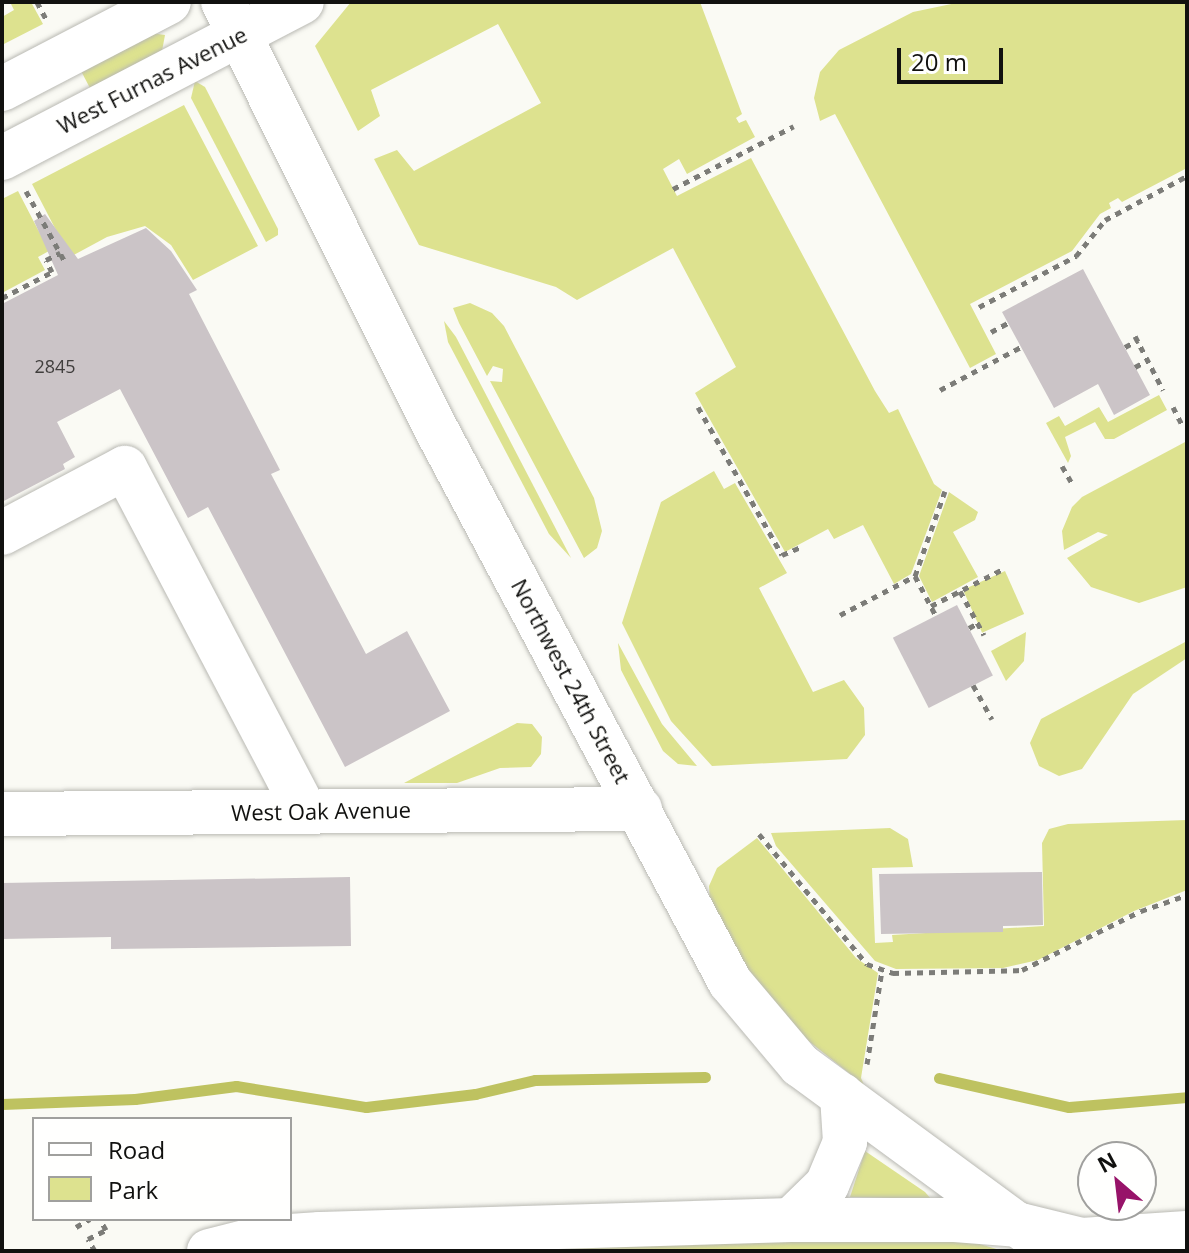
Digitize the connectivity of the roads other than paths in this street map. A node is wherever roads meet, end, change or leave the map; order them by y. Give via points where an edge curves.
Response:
1 (169, 2) edge
2 (302, 2) edge
3 (229, 19) edge
4 (2, 89) edge
5 (8, 161) edge
6 (2, 533) edge
7 (640, 809) junction
8 (305, 811) junction
9 (2, 814) edge
10 (853, 1086) junction
11 (791, 1220) junction
12 (1187, 1233) edge
13 (1036, 1238) edge
14 (209, 1251) edge

1 - 4 lane
2 - 3 lane, West Furnas Avenue
3 - 5 lane, West Furnas Avenue
3 - 7 lane, Northwest 24th Street via 435,427
6 - 8 lane via 125,468
7 - 8 lane, West Oak Avenue
7 - 10 lane, Northwest 24th Street via 730,982 800,1065
8 - 9 lane, West Oak Avenue
10 - 11 lane via 845,1142 827,1185
10 - 13 lane, Northwest 24th Street
11 - 13 lane via 955,1220
11 - 14 lane via 320,1234 261,1238
12 - 13 lane

